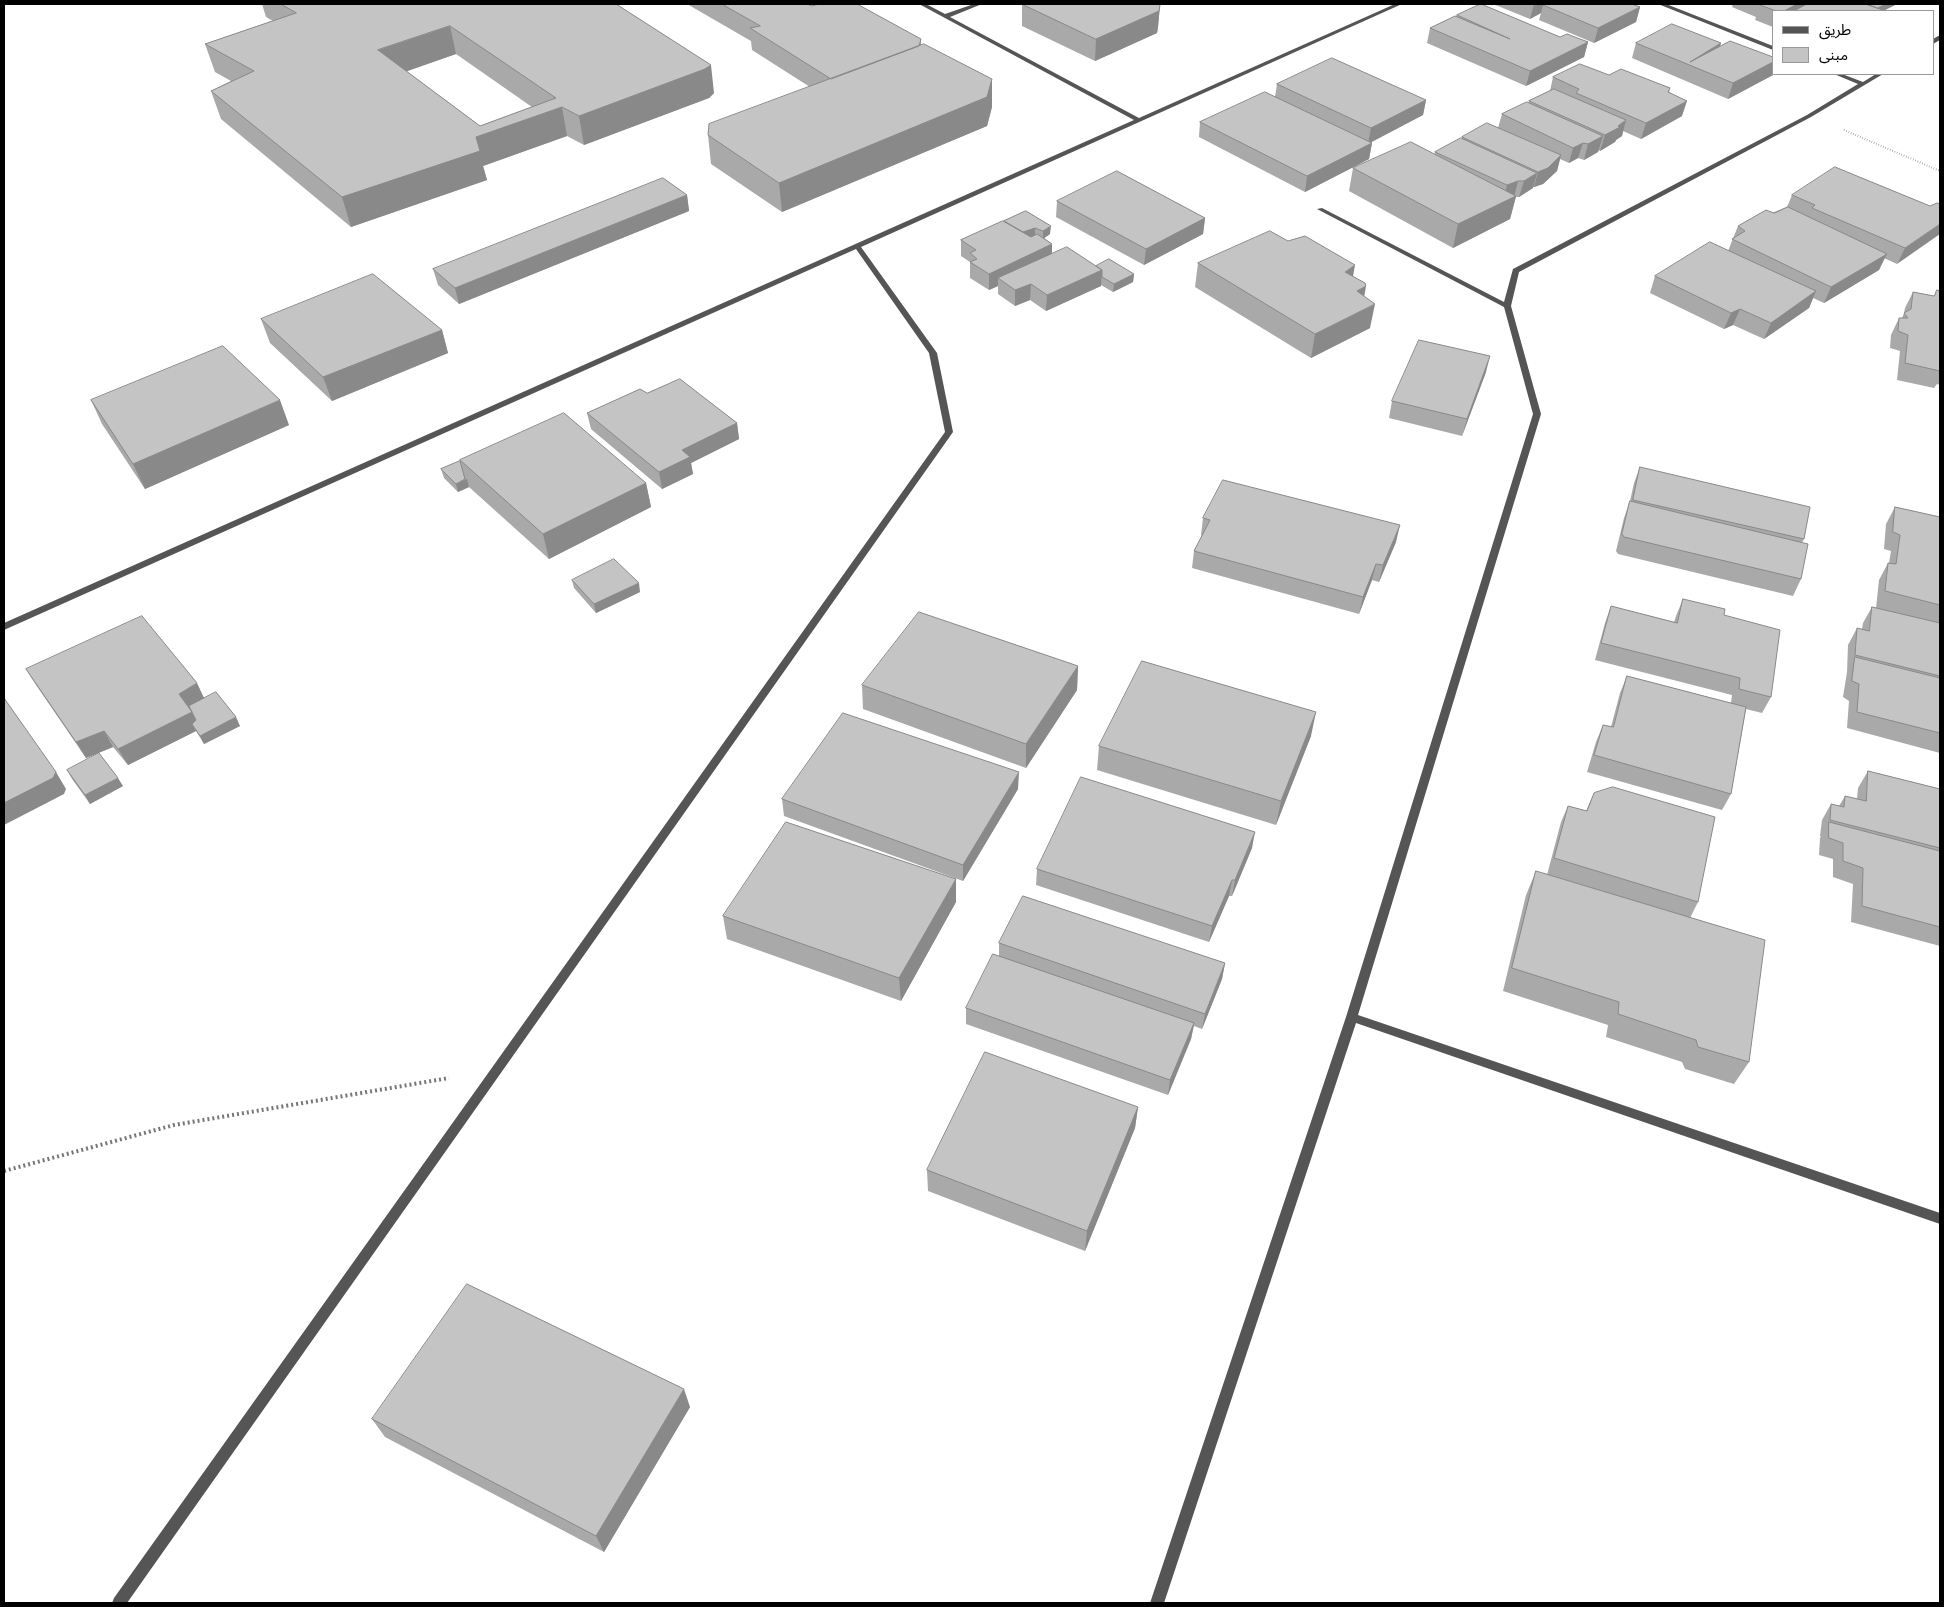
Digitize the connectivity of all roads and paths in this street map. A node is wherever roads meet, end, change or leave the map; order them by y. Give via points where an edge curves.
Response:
1 (922, 4) edge
2 (979, 4) edge
3 (1399, 4) edge
4 (1661, 4) edge
5 (946, 16) junction
6 (1772, 48) edge
7 (1840, 75) edge
8 (1878, 75) edge
9 (1863, 84) junction
10 (1809, 116) junction
11 (1139, 120) junction
12 (1940, 171) edge
13 (1320, 209) dead end
14 (857, 246) junction
15 (1507, 306) junction
16 (4, 627) edge
17 (1352, 1017) junction
18 (496, 1070) junction
19 (4, 1171) edge
20 (1940, 1219) edge
21 (118, 1603) edge
22 (1158, 1603) edge

1 - 5 street
2 - 5 street
3 - 11 street
4 - 6 street
5 - 11 street
7 - 9 street
8 - 9 street
9 - 10 street
10 - 12 path
10 - 15 street via 1516,272
11 - 14 street
13 - 15 street
14 - 16 street
14 - 18 street via 933,352 949,432
15 - 17 street via 1537,414
17 - 20 street
17 - 22 street
18 - 19 path via 174,1125
18 - 21 street

